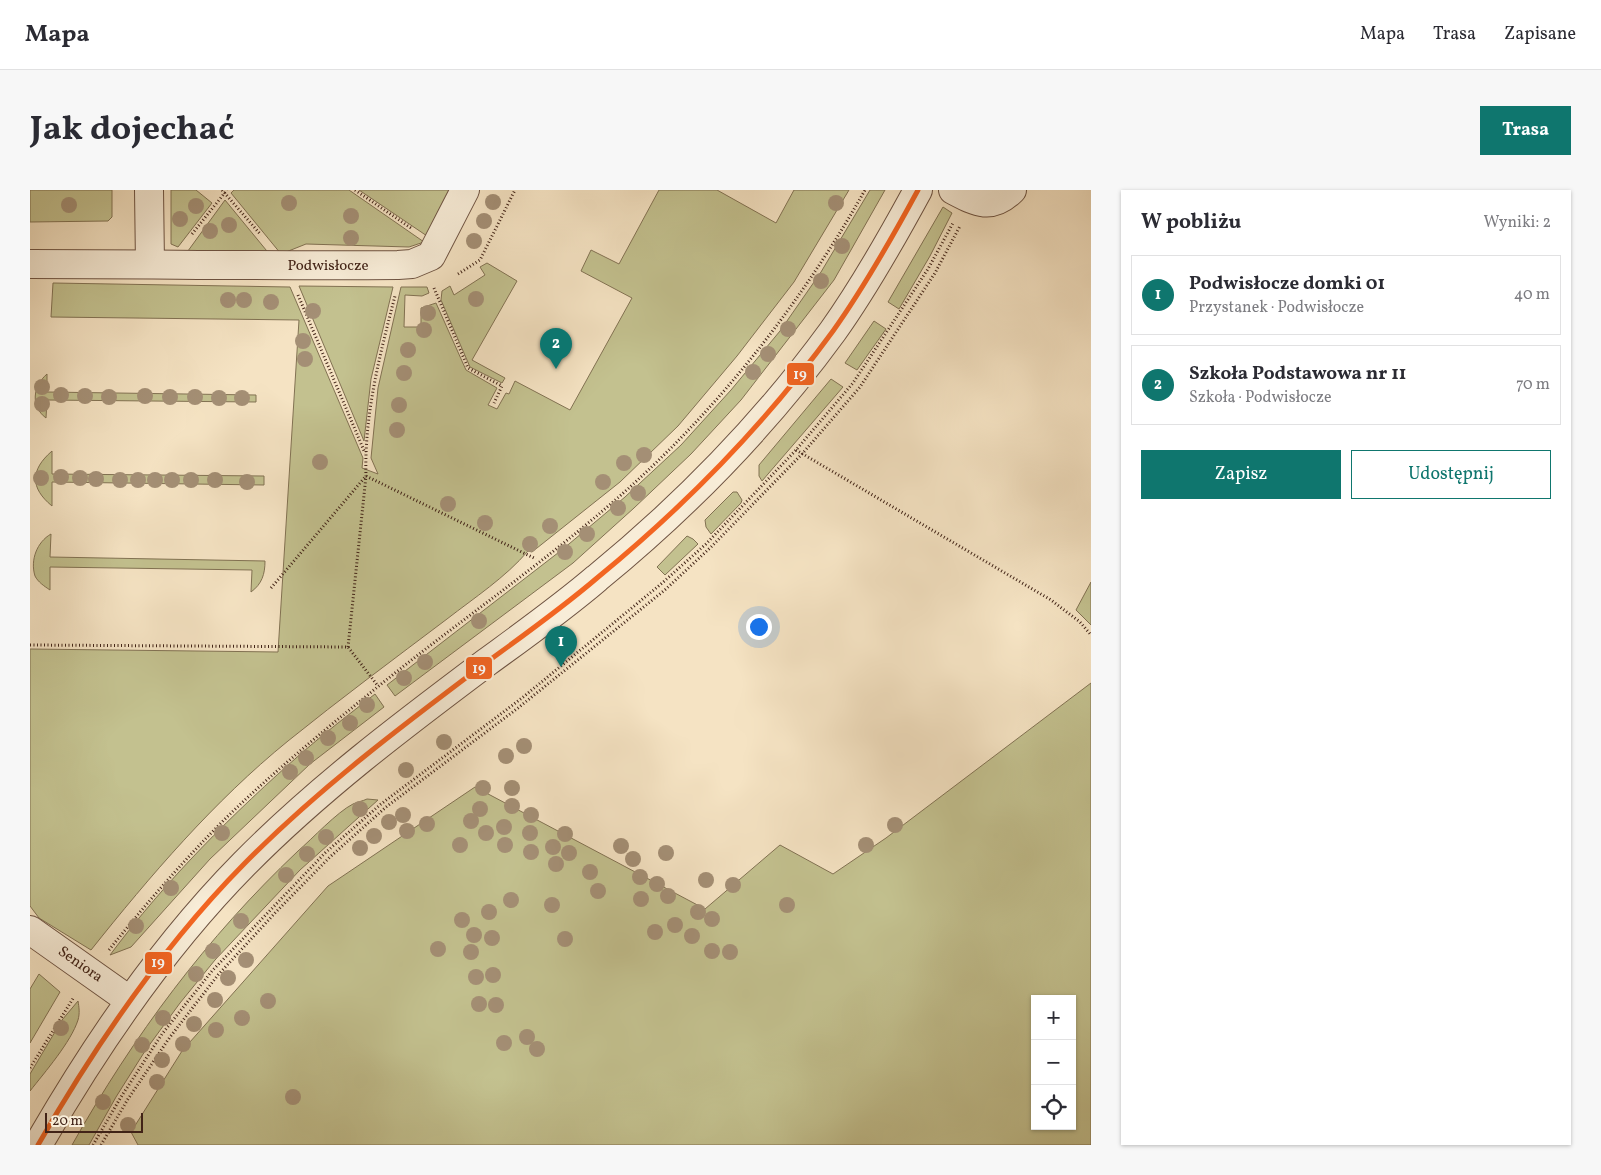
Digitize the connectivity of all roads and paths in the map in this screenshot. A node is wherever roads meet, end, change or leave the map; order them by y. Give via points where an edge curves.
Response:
1 (149, 190) edge
2 (355, 190) edge
3 (465, 190) edge
4 (515, 190) edge
5 (865, 190) edge
6 (918, 190) edge
7 (1012, 190) edge
8 (224, 191) edge
9 (965, 196) edge
10 (190, 236) dead end
11 (436, 246) junction
12 (30, 264) edge
13 (150, 264) junction
14 (398, 265) junction
15 (284, 266) junction
16 (457, 275) dead end
17 (431, 281) dead end
18 (442, 284) dead end
19 (434, 289) junction
20 (494, 402) dead end
21 (796, 450) junction
22 (802, 454) junction
23 (366, 455) junction
24 (366, 476) junction
25 (536, 558) dead end
26 (271, 588) dead end
27 (1091, 635) edge
28 (30, 645) edge
29 (348, 647) junction
30 (378, 686) junction
31 (30, 930) edge
32 (90, 973) junction
33 (129, 1000) junction
34 (30, 1068) edge
35 (38, 1145) edge
36 (94, 1145) edge
37 (101, 1145) edge

1 - 13 street
2 - 11 path
3 - 11 street, Podwisłocze
4 - 16 path via 480,260
5 - 30 path via 812,278 774,329 685,434 575,535
6 - 33 street via 883,254 834,329 779,400 722,463 598,578 405,725 318,796 244,864 187,927
7 - 9 street via 1002,200 988,204
8 - 10 path
8 - 15 path
9 - 21 path via 928,269 863,368
9 - 22 path via 935,273 860,387
11 - 14 street, Podwisłocze via 431,256 412,264
12 - 13 street, Podwisłocze
13 - 15 street, Podwisłocze
14 - 15 street, Podwisłocze
14 - 23 path via 397,288 376,372
15 - 23 path
17 - 19 path
18 - 19 path
19 - 20 path via 468,368 502,386
21 - 22 path
21 - 36 path via 706,544 661,584 522,698 380,804 325,853 212,971 162,1034
22 - 27 path via 1051,600 1080,622
22 - 37 path via 666,589 518,708 386,807 330,857 218,975 170,1037
23 - 24 path
24 - 25 path
24 - 26 path
24 - 29 path
28 - 29 path
29 - 30 path
30 - 32 path via 224,820
31 - 32 street, Seniora
32 - 33 street, Seniora
32 - 34 path
33 - 35 street via 67,1094

